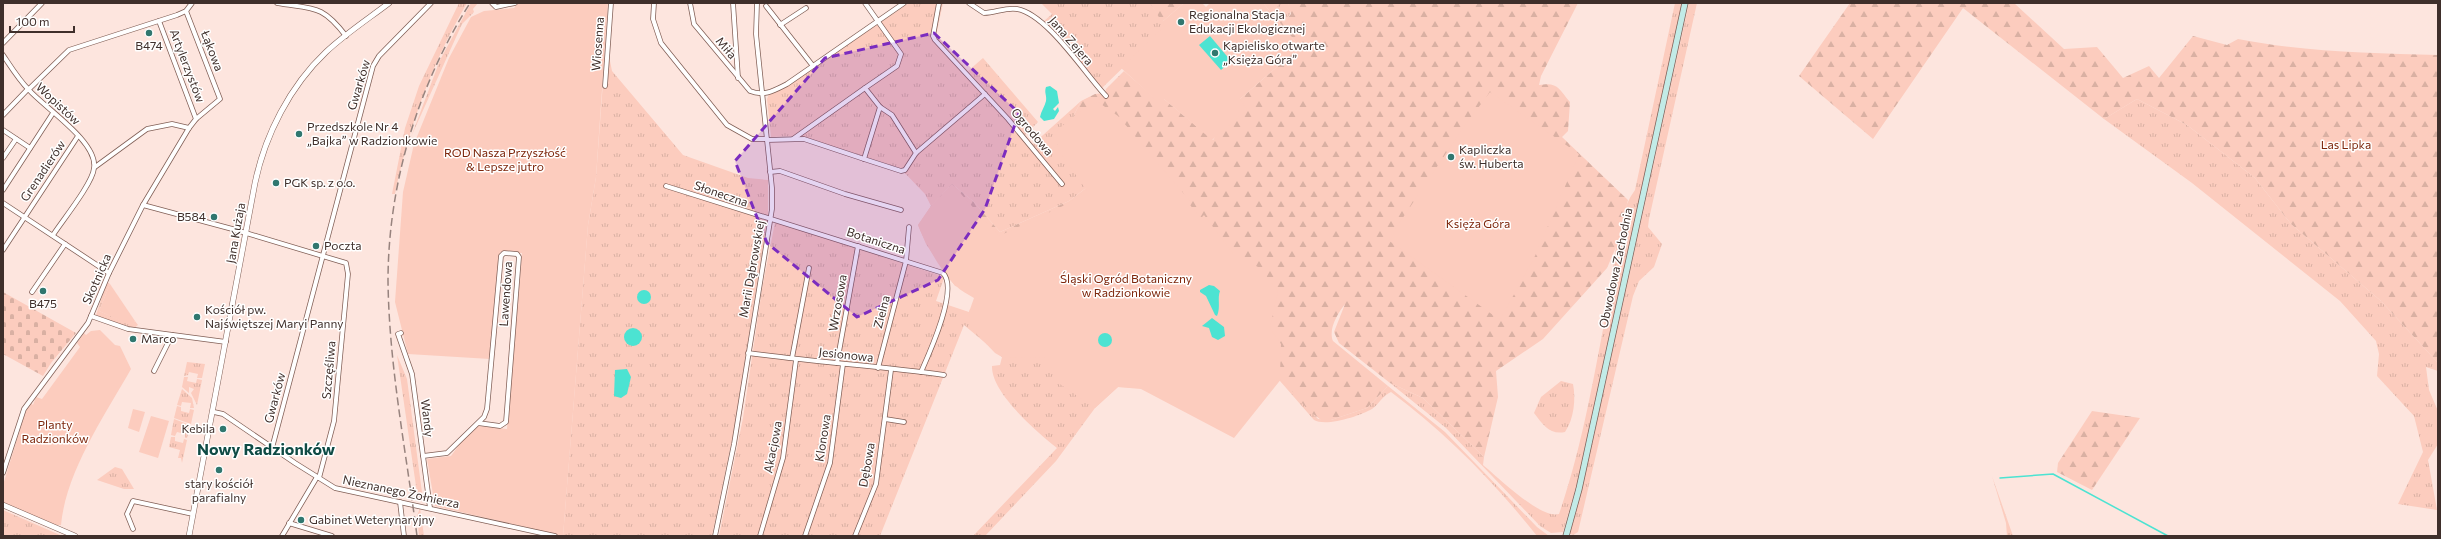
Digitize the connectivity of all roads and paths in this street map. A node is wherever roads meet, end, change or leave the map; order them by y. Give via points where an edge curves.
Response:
1 (42, 3) edge
2 (192, 3) edge
3 (276, 3) edge
4 (389, 3) edge
5 (431, 3) edge
6 (492, 3) edge
7 (515, 3) edge
8 (611, 3) edge
9 (654, 3) edge
10 (690, 3) edge
11 (733, 3) edge
12 (757, 3) edge
13 (865, 3) edge
14 (904, 3) edge
15 (939, 3) edge
16 (969, 3) edge
17 (1685, 3) edge
18 (287, 4) edge
19 (766, 6) dead end
20 (806, 8) dead end
21 (186, 11) junction
22 (159, 21) junction
23 (878, 22) junction
24 (780, 26) junction
25 (346, 36) junction
26 (3, 43) edge
27 (3, 57) edge
28 (813, 66) junction
29 (738, 78) junction
30 (605, 86) dead end
31 (865, 88) junction
32 (28, 90) junction
33 (763, 94) junction
34 (985, 94) junction
35 (1106, 96) dead end
36 (220, 99) joint
37 (880, 107) junction
38 (53, 113) junction
39 (3, 115) edge
40 (196, 119) junction
41 (189, 128) junction
42 (3, 130) edge
43 (78, 136) junction
44 (16, 139) junction
45 (792, 139) junction
46 (767, 140) junction
47 (30, 148) junction
48 (916, 153) junction
49 (3, 158) edge
50 (864, 160) junction
51 (94, 167) junction
52 (770, 172) junction
53 (1062, 184) dead end
54 (666, 186) dead end
55 (3, 190) edge
56 (3, 203) edge
57 (143, 205) junction
58 (901, 210) dead end
59 (25, 217) junction
60 (771, 219) junction
61 (909, 227) dead end
62 (246, 233) junction
63 (53, 235) junction
64 (65, 244) junction
65 (858, 246) junction
66 (3, 250) edge
67 (323, 255) junction
68 (906, 261) junction
69 (809, 268) dead end
70 (109, 273) junction
71 (32, 292) dead end
72 (91, 316) junction
73 (401, 333) dead end
74 (172, 335) junction
75 (226, 342) junction
76 (748, 353) junction
77 (794, 359) junction
78 (838, 363) junction
79 (843, 364) junction
80 (878, 368) junction
81 (891, 370) junction
82 (154, 371) dead end
83 (921, 372) junction
84 (944, 375) dead end
85 (214, 412) junction
86 (885, 419) junction
87 (904, 422) dead end
88 (478, 423) junction
89 (272, 448) junction
90 (423, 456) junction
91 (5, 461) edge
92 (3, 473) edge
93 (318, 478) junction
94 (400, 502) junction
95 (3, 505) edge
96 (430, 508) junction
97 (193, 514) junction
98 (289, 524) junction
99 (133, 529) dead end
100 (75, 536) edge
101 (189, 536) edge
102 (282, 536) edge
103 (332, 536) edge
104 (404, 536) edge
105 (555, 536) edge
106 (715, 536) edge
107 (760, 536) edge
108 (805, 536) edge
109 (855, 536) edge
110 (1566, 536) edge

1 - 26 street
2 - 21 street, Artylerzystów
3 - 18 street
4 - 25 street, Jana Kużaja
5 - 67 street, Gwarków via 379,56 373,66
6 - 7 street via 496,7
8 - 30 street, Wiosenna
9 - 46 street via 655,28 661,43 727,125 739,134
10 - 29 street, Miła via 694,24
11 - 29 street
12 - 33 street, Marii Dąbrowskiej via 756,34
13 - 23 street
14 - 23 street
15 - 34 street, Ogrodowa via 932,36
16 - 35 street, Jana Zejera via 984,13 1012,8 1031,14 1060,41
17 - 110 main road, Obwodowa Zachodnia via 1579,489
18 - 25 street via 326,13
19 - 24 street
20 - 24 street
21 - 22 street, Artylerzystów
21 - 36 street, Łąkowa
22 - 32 street, Artylerzystów via 69,50
22 - 40 street, Artylerzystów
23 - 28 street
23 - 31 street via 899,50 901,60 897,66
24 - 28 street
25 - 62 street, Jana Kużaja via 327,51 307,73 272,131 258,171
27 - 32 street, Wopistów
28 - 33 street via 787,84
29 - 33 street, Miła via 750,91
31 - 37 street
31 - 45 street
32 - 38 street, Wopistów
32 - 39 street, Artylerzystów
33 - 46 street, Marii Dąbrowskiej
34 - 48 street
34 - 53 street, Ogrodowa
36 - 40 street, Skotnicka
37 - 48 street via 892,115
37 - 50 street
38 - 43 street, Wopistów
38 - 47 street
40 - 41 street, Skotnicka
41 - 51 street via 172,124 147,129
41 - 57 street, Skotnicka
42 - 44 street
43 - 51 street, Wopistów via 91,152
43 - 59 street, Grenadierów
44 - 47 street
44 - 49 street
45 - 46 street
45 - 50 street via 804,139
46 - 52 street, Marii Dąbrowskiej
47 - 55 street
48 - 50 street via 905,170 901,171
51 - 63 street via 90,179
52 - 58 street via 780,171
52 - 60 street, Marii Dąbrowskiej
54 - 60 street, Słoneczna
56 - 59 street
57 - 62 street
57 - 70 street, Skotnicka
59 - 63 street
59 - 66 street, Grenadierów
60 - 65 street, Botaniczna
60 - 76 street, Marii Dąbrowskiej
61 - 68 street, Zielna
62 - 67 street
62 - 75 street, Jana Kużaja
63 - 64 street
64 - 70 street
64 - 71 street
65 - 68 street, Botaniczna
65 - 78 street, Wrzosowa
67 - 89 street, Gwarków
67 - 93 street, Szczęśliwa via 346,263 348,274 334,421
68 - 80 street, Zielna
68 - 83 street, Botaniczna via 945,275 948,288 946,306
69 - 77 street, Akacjowa
70 - 72 street, Skotnicka
72 - 74 street via 121,327
72 - 91 street, Skotnicka via 24,409
73 - 90 street, Wandy via 398,334 412,374
74 - 75 street
74 - 82 street
75 - 85 street, Jana Kużaja
76 - 77 street, Jesionowa
76 - 106 street, Marii Dąbrowskiej via 734,444
77 - 78 street, Jesionowa
77 - 107 street, Akacjowa via 783,458
78 - 79 street, Jesionowa
79 - 80 street, Jesionowa
79 - 108 street, Klonowa via 830,463
80 - 81 street, Jesionowa
81 - 83 street, Jesionowa
81 - 86 street, Dębowa
83 - 84 street, Jesionowa
85 - 89 street, Nieznanego Żołnierza via 223,414
85 - 97 street, Jana Kużaja
86 - 87 street
86 - 109 street, Dębowa via 876,484
88 - 88 street, Lawendowa via 487,409 501,256 517,254 519,257 506,422 500,426
88 - 90 street, Lawendowa via 447,452
89 - 93 street, Nieznanego Żołnierza
90 - 96 street, Wandy
91 - 92 street, Skotnicka
93 - 94 street, Nieznanego Żołnierza via 342,490
93 - 98 street, Szczęśliwa
94 - 96 street, Nieznanego Żołnierza
94 - 104 street
95 - 100 street
96 - 105 street, Nieznanego Żołnierza
97 - 99 street via 133,501 127,514
97 - 101 street, Jana Kużaja
98 - 102 street, Szczęśliwa
98 - 103 street

